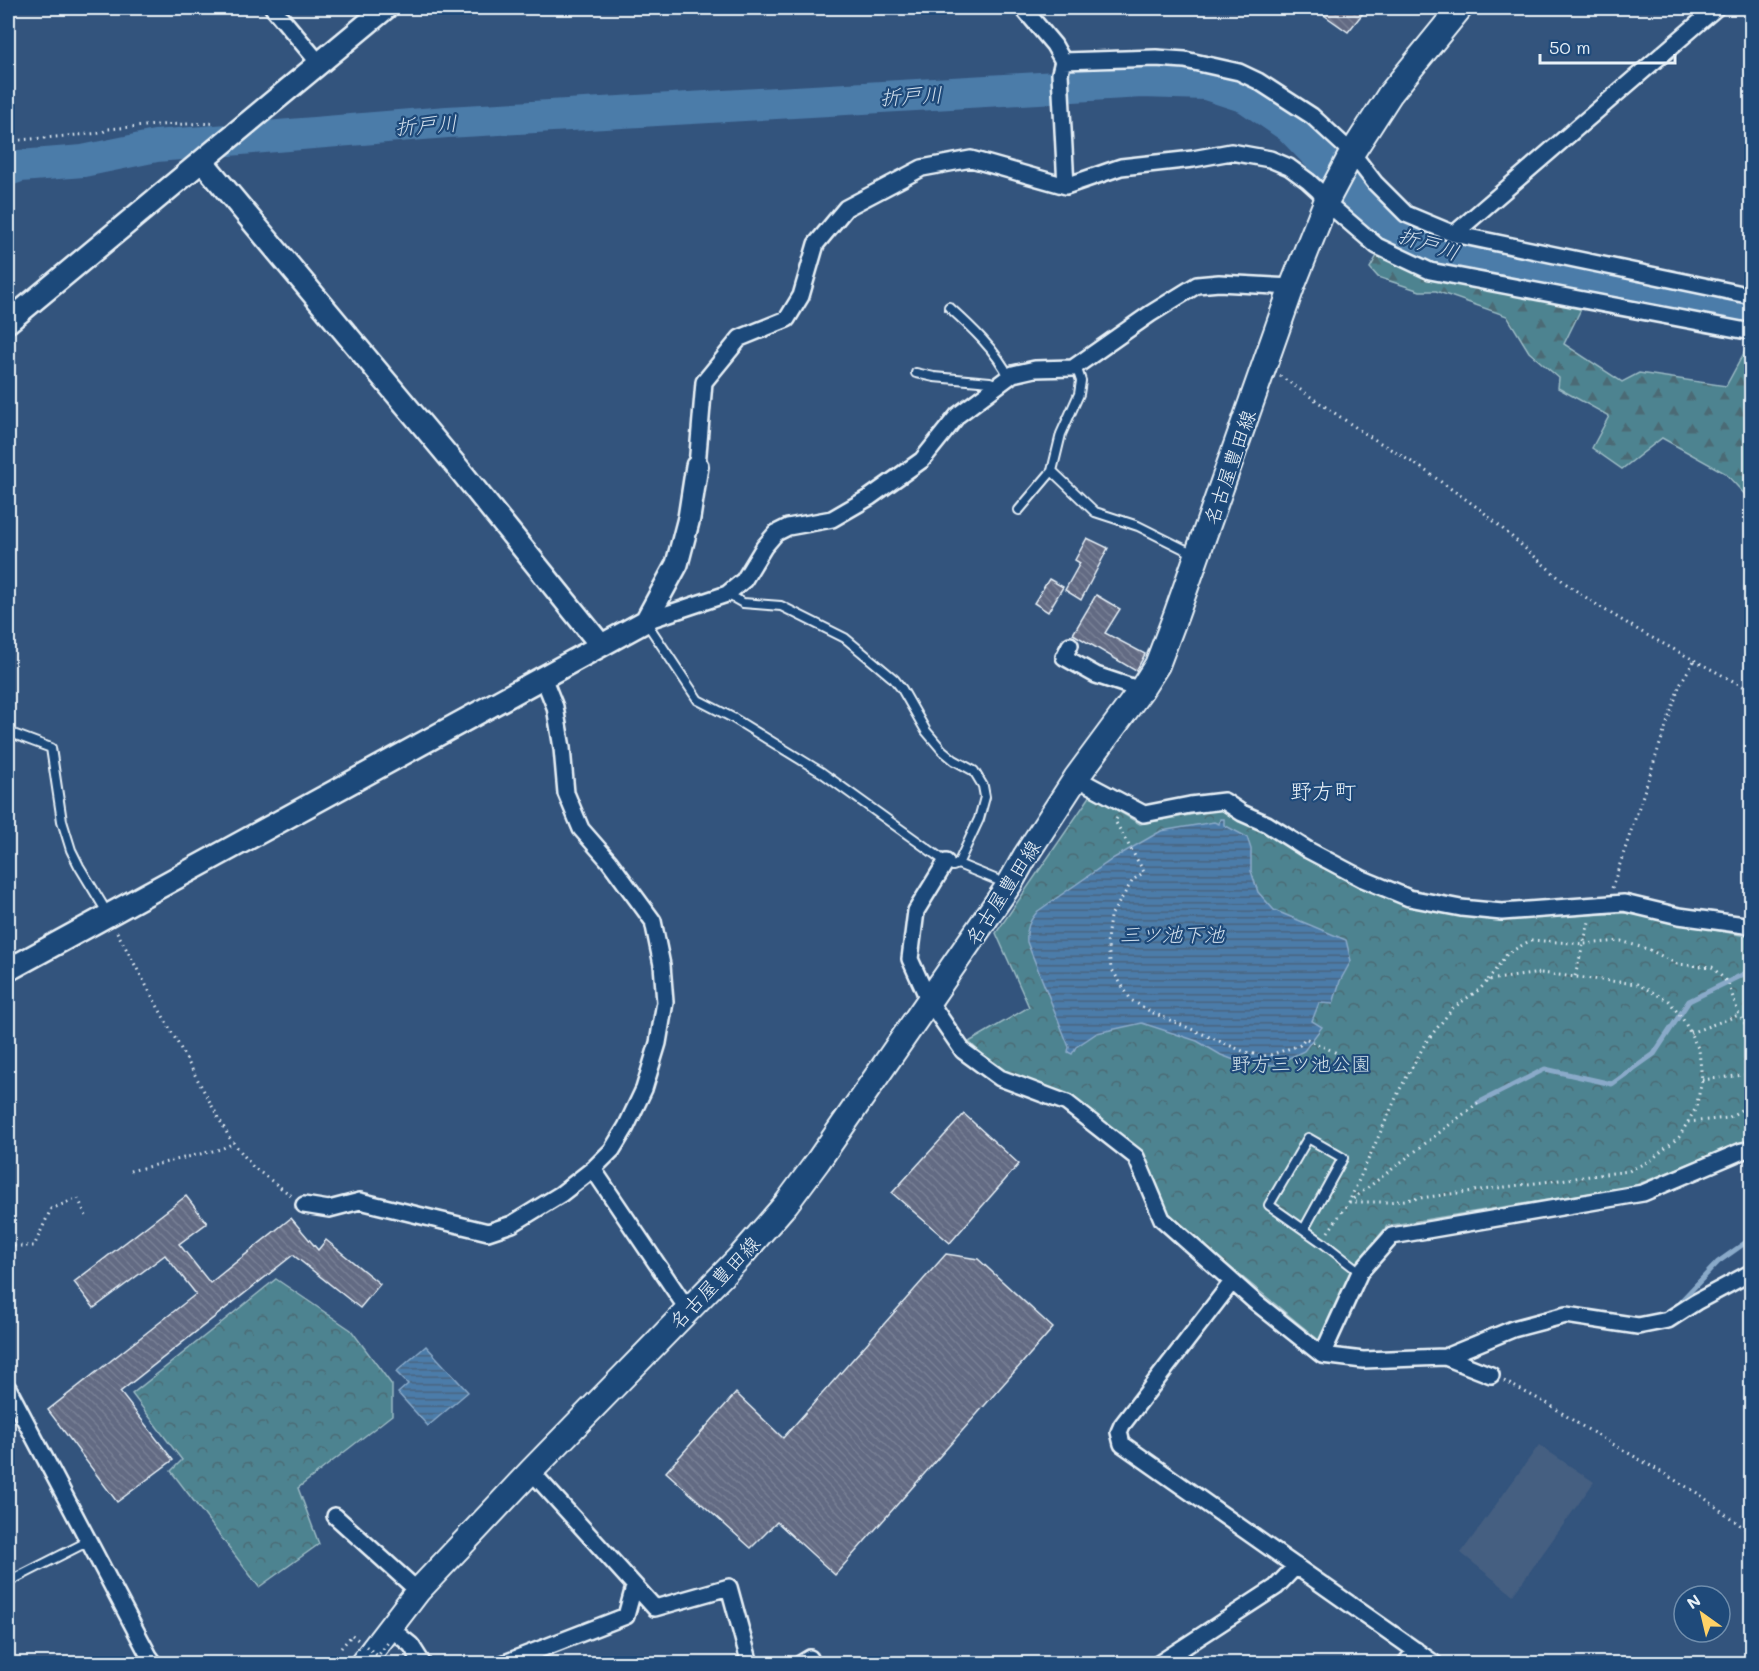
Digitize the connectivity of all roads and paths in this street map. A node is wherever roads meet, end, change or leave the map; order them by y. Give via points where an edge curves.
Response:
1 (273, 8) edge
2 (386, 8) edge
3 (1023, 8) edge
4 (1460, 8) edge
5 (1716, 8) edge
6 (319, 63) junction
7 (1061, 67) junction
8 (245, 125) junction
9 (8, 141) edge
10 (1349, 158) junction
11 (202, 161) junction
12 (1066, 186) junction
13 (1328, 198) junction
14 (1454, 234) junction
15 (1292, 287) junction
16 (1752, 296) edge
17 (949, 307) dead end
18 (8, 322) edge
19 (1752, 332) edge
20 (1076, 366) junction
21 (1263, 366) junction
22 (916, 372) dead end
23 (1003, 381) junction
24 (698, 466) joint
25 (1052, 471) junction
26 (1019, 510) dead end
27 (1198, 556) junction
28 (727, 594) junction
29 (645, 621) junction
30 (600, 644) junction
31 (1070, 645) dead end
32 (1694, 661) junction
33 (543, 676) junction
34 (1141, 690) junction
35 (1752, 691) edge
36 (8, 732) edge
37 (1076, 778) junction
38 (1126, 803) junction
39 (952, 863) junction
40 (1009, 885) junction
41 (1600, 905) junction
42 (108, 914) junction
43 (1752, 926) edge
44 (1584, 944) junction
45 (8, 970) edge
46 (1575, 976) junction
47 (1488, 980) junction
48 (929, 1001) junction
49 (1739, 1015) junction
50 (1690, 1033) junction
51 (1752, 1034) edge
52 (1339, 1054) dead end
53 (1752, 1074) edge
54 (1702, 1080) junction
55 (1478, 1103) dead end
56 (1752, 1104) edge
57 (1688, 1122) junction
58 (234, 1143) junction
59 (1752, 1149) edge
60 (593, 1169) junction
61 (130, 1171) dead end
62 (1349, 1202) junction
63 (304, 1205) joint
64 (86, 1216) dead end
65 (1304, 1229) junction
66 (1328, 1233) dead end
67 (8, 1246) edge
68 (1360, 1272) junction
69 (1752, 1272) edge
70 (1232, 1282) junction
71 (688, 1310) junction
72 (1322, 1355) junction
73 (1445, 1357) junction
74 (1491, 1375) joint
75 (8, 1388) edge
76 (531, 1471) junction
77 (335, 1516) dead end
78 (1752, 1534) edge
79 (87, 1542) junction
80 (1296, 1566) junction
81 (8, 1582) edge
82 (634, 1587) junction
83 (418, 1591) junction
84 (390, 1635) junction
85 (341, 1648) dead end
86 (1416, 1650) junction
87 (155, 1664) edge
88 (362, 1664) edge
89 (423, 1664) edge
90 (502, 1664) edge
91 (750, 1664) edge
92 (1158, 1664) edge
93 (1405, 1664) edge
94 (1435, 1664) edge

1 - 6 street
2 - 6 street
3 - 7 street via 1054,45
4 - 10 main road, 名古屋豊田線 via 1390,94
5 - 14 street
6 - 8 street
7 - 10 street via 1156,57 1239,72 1312,116
7 - 12 street
8 - 9 path via 157,125
8 - 11 street
10 - 13 main road, 名古屋豊田線
10 - 14 street via 1406,214
11 - 18 street
11 - 30 street
12 - 13 street via 1121,167 1231,152 1289,167
12 - 24 street via 971,159 922,168 846,208 816,244 801,296 787,319 740,338 704,382
13 - 15 main road, 名古屋豊田線
13 - 19 street via 1377,246 1430,271
14 - 16 street
15 - 20 street via 1197,285
15 - 21 main road, 名古屋豊田線
17 - 23 lane via 1004,366
20 - 23 street via 1035,369 1013,374
20 - 25 lane via 1082,381 1061,434
21 - 27 main road, 名古屋豊田線
21 - 32 path via 1481,510 1565,583 1600,607
22 - 23 lane via 934,377
23 - 28 street via 958,415 922,460 870,497 832,519 776,533 744,580
24 - 29 street via 677,564
25 - 26 lane
25 - 27 lane via 1095,512 1138,526
27 - 34 main road, 名古屋豊田線 via 1157,665
28 - 29 street
28 - 39 lane via 743,603 781,606 845,638 894,679 942,750 974,771 985,797 979,819
29 - 30 street
29 - 39 lane via 698,700 821,772
30 - 33 street
31 - 34 street via 1064,657 1096,675
32 - 35 path
32 - 41 path via 1680,684
33 - 42 street
33 - 60 street via 555,707 566,793 581,829 653,921 662,965 665,1002 644,1089 612,1150
34 - 37 main road, 名古屋豊田線
36 - 42 lane via 51,748 62,821 71,850
37 - 38 street
37 - 40 main road, 名古屋豊田線
38 - 41 street via 1144,814 1224,801 1362,879 1409,898 1502,912
38 - 52 path via 1115,821 1144,872 1132,880 1110,916 1107,940 1111,968 1131,1000 1150,1012 1245,1052 1270,1055 1300,1046 1305,1038
39 - 40 lane
39 - 48 street via 916,911 910,959
40 - 48 main road, 名古屋豊田線
41 - 43 street via 1624,903 1679,916
41 - 44 path
42 - 45 street
42 - 58 path
44 - 46 path
44 - 47 path via 1531,940 1507,954
44 - 49 path via 1621,941 1677,964 1712,968 1728,983
46 - 47 path via 1541,973
46 - 50 path via 1637,984 1669,1001
47 - 62 path via 1453,1008 1426,1042 1400,1089
48 - 70 street via 963,1051 1000,1078 1067,1102 1136,1157 1161,1219
48 - 71 main road, 名古屋豊田線 via 786,1204
49 - 50 path
49 - 51 path
50 - 54 path via 1699,1050
53 - 54 path
54 - 57 path via 1696,1108
55 - 62 path
56 - 57 path via 1728,1118
57 - 62 path via 1679,1137 1651,1160 1629,1171 1389,1202
58 - 61 path
58 - 63 path via 253,1167
59 - 68 street via 1643,1193 1392,1236
60 - 63 street via 512,1224 488,1232 360,1201 328,1209
60 - 71 street
62 - 66 path
64 - 67 path via 78,1198 51,1209 34,1246
65 - 65 lane via 1269,1205 1308,1138 1343,1158
65 - 68 lane
68 - 72 street
69 - 73 street via 1668,1320 1638,1326 1566,1315 1513,1329
70 - 72 street
70 - 80 street via 1122,1425 1120,1438 1122,1444
71 - 76 main road, 名古屋豊田線
72 - 73 street via 1363,1360
73 - 74 street
74 - 78 path via 1550,1405 1699,1494
75 - 79 street
76 - 82 street
76 - 83 main road, 名古屋豊田線
77 - 83 street
79 - 81 lane
79 - 87 street
80 - 86 street
80 - 92 street via 1276,1587
82 - 90 street via 626,1617
82 - 91 street via 655,1608 729,1587
83 - 84 main road, 名古屋豊田線
84 - 85 path, bridge via 378,1656 352,1635
84 - 88 main road, 名古屋豊田線
84 - 89 street via 411,1645
86 - 93 street
86 - 94 street

